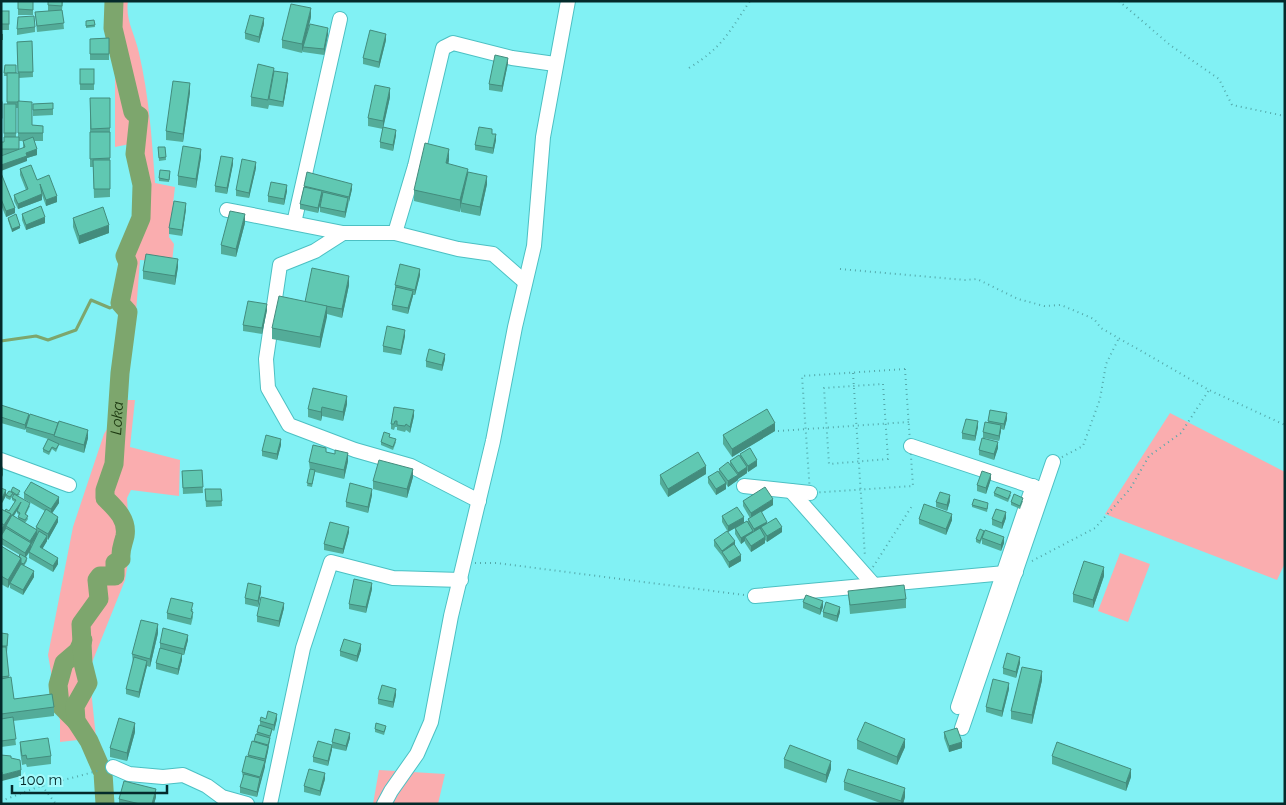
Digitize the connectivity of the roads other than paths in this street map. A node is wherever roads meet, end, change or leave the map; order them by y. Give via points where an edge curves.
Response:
1 (568, 1) edge
2 (340, 19) dead end
3 (555, 64) junction
4 (227, 210) dead end
5 (294, 223) junction
6 (343, 232) junction
7 (394, 232) junction
8 (526, 282) junction
9 (911, 446) road end
10 (1, 460) edge
11 (1053, 462) road end
12 (69, 485) dead end
13 (744, 486) dead end
14 (1038, 488) junction
15 (791, 491) junction
16 (810, 493) road end
17 (479, 501) junction
18 (1010, 572) junction
19 (461, 580) junction
20 (870, 581) junction
21 (755, 596) road end
22 (958, 708) dead end
23 (962, 728) dead end
24 (113, 768) dead end
25 (247, 804) edge
26 (270, 804) edge
27 (384, 804) edge

1 - 3 street
2 - 5 street
3 - 7 street via 453,44 443,48 415,166
3 - 8 street via 543,137 534,246
4 - 5 street
5 - 6 street
6 - 7 street
6 - 17 street via 315,251 280,265 266,359 268,388 289,425 355,450 411,466
7 - 8 street via 458,249 493,254
8 - 17 street
9 - 14 street
10 - 12 street
11 - 14 street
13 - 15 street
14 - 18 street
15 - 16 street
15 - 20 street
17 - 19 street
18 - 20 street
18 - 22 street
18 - 23 street
19 - 26 street via 393,578 331,562 303,648
19 - 27 street via 431,722 417,754
20 - 21 street
24 - 25 street via 129,774 183,776 207,786 222,797

